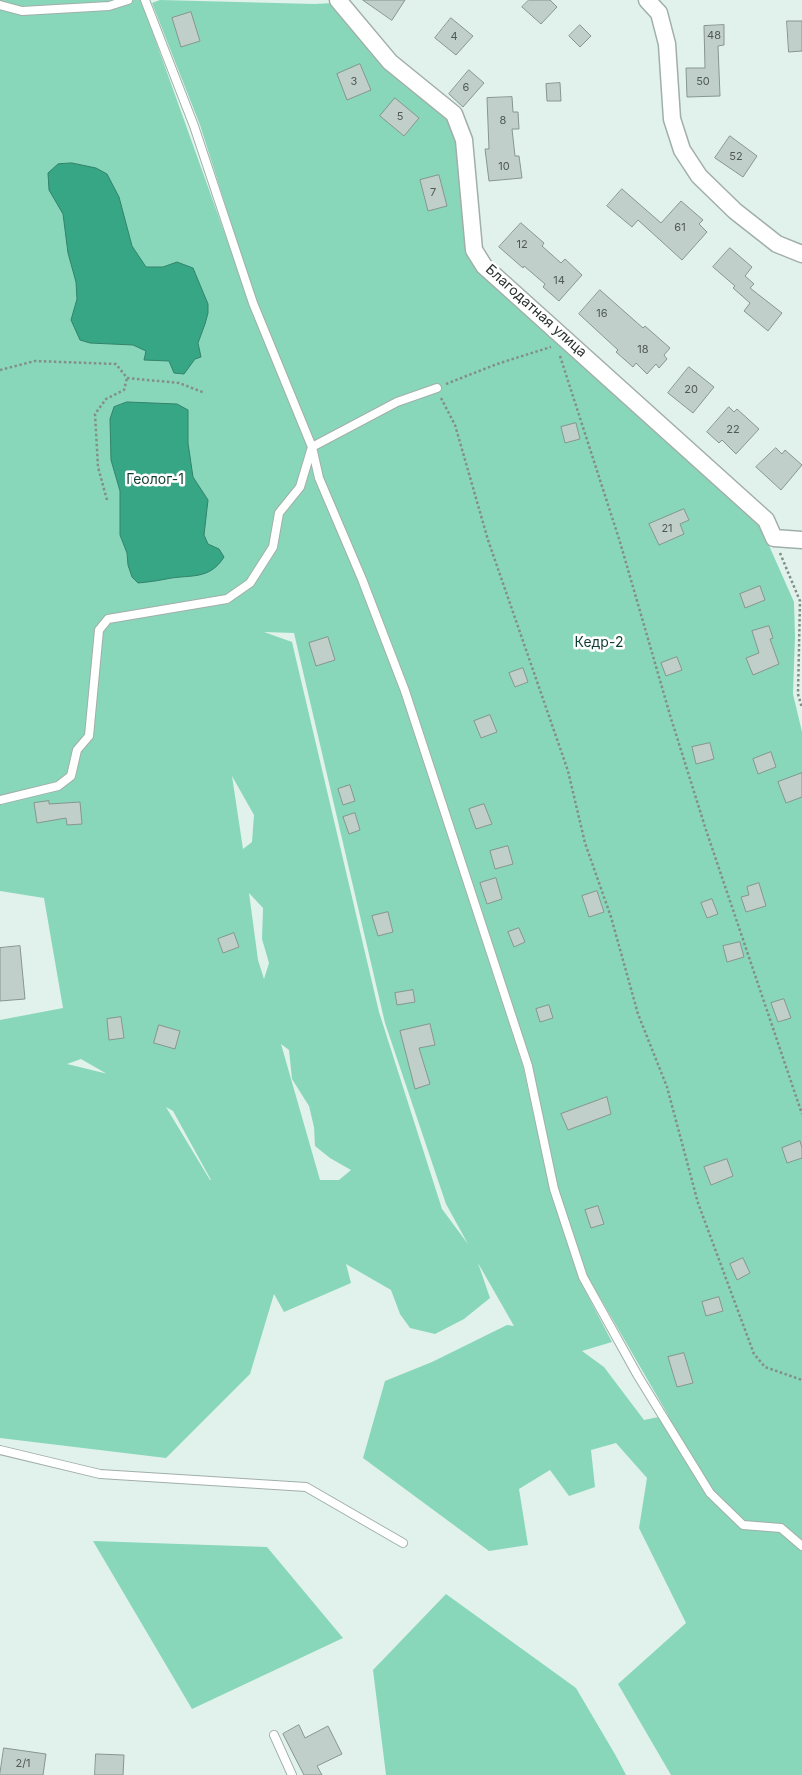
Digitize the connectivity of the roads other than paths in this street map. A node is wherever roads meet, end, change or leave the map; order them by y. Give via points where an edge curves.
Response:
1 (128, 0) edge
2 (145, 0) edge
3 (338, 0) edge
4 (647, 0) edge
5 (0, 5) edge
6 (802, 254) edge
7 (437, 388) road end
8 (312, 447) junction
9 (802, 540) edge
10 (0, 800) edge
11 (0, 1450) edge
12 (403, 1544) dead end
13 (802, 1546) edge
14 (274, 1735) dead end
15 (292, 1775) edge

1 - 5 lane via 109,6 22,11
2 - 8 lane via 194,126 253,303
3 - 9 street, Благодатная улица via 390,62 454,114 464,140 474,250 484,266 560,341 766,520 774,538
4 - 6 street via 659,13 667,44 672,119 682,150 699,176 735,211 776,244
7 - 8 lane via 397,402
8 - 10 lane via 300,487 279,513 273,547 250,583 227,599 108,619 99,630 89,736 77,750 71,776 58,786
8 - 13 lane via 319,478 405,691 528,1066 554,1190 583,1277 638,1376 710,1493 743,1525 781,1528
11 - 12 lane via 100,1474 306,1487
14 - 15 lane

